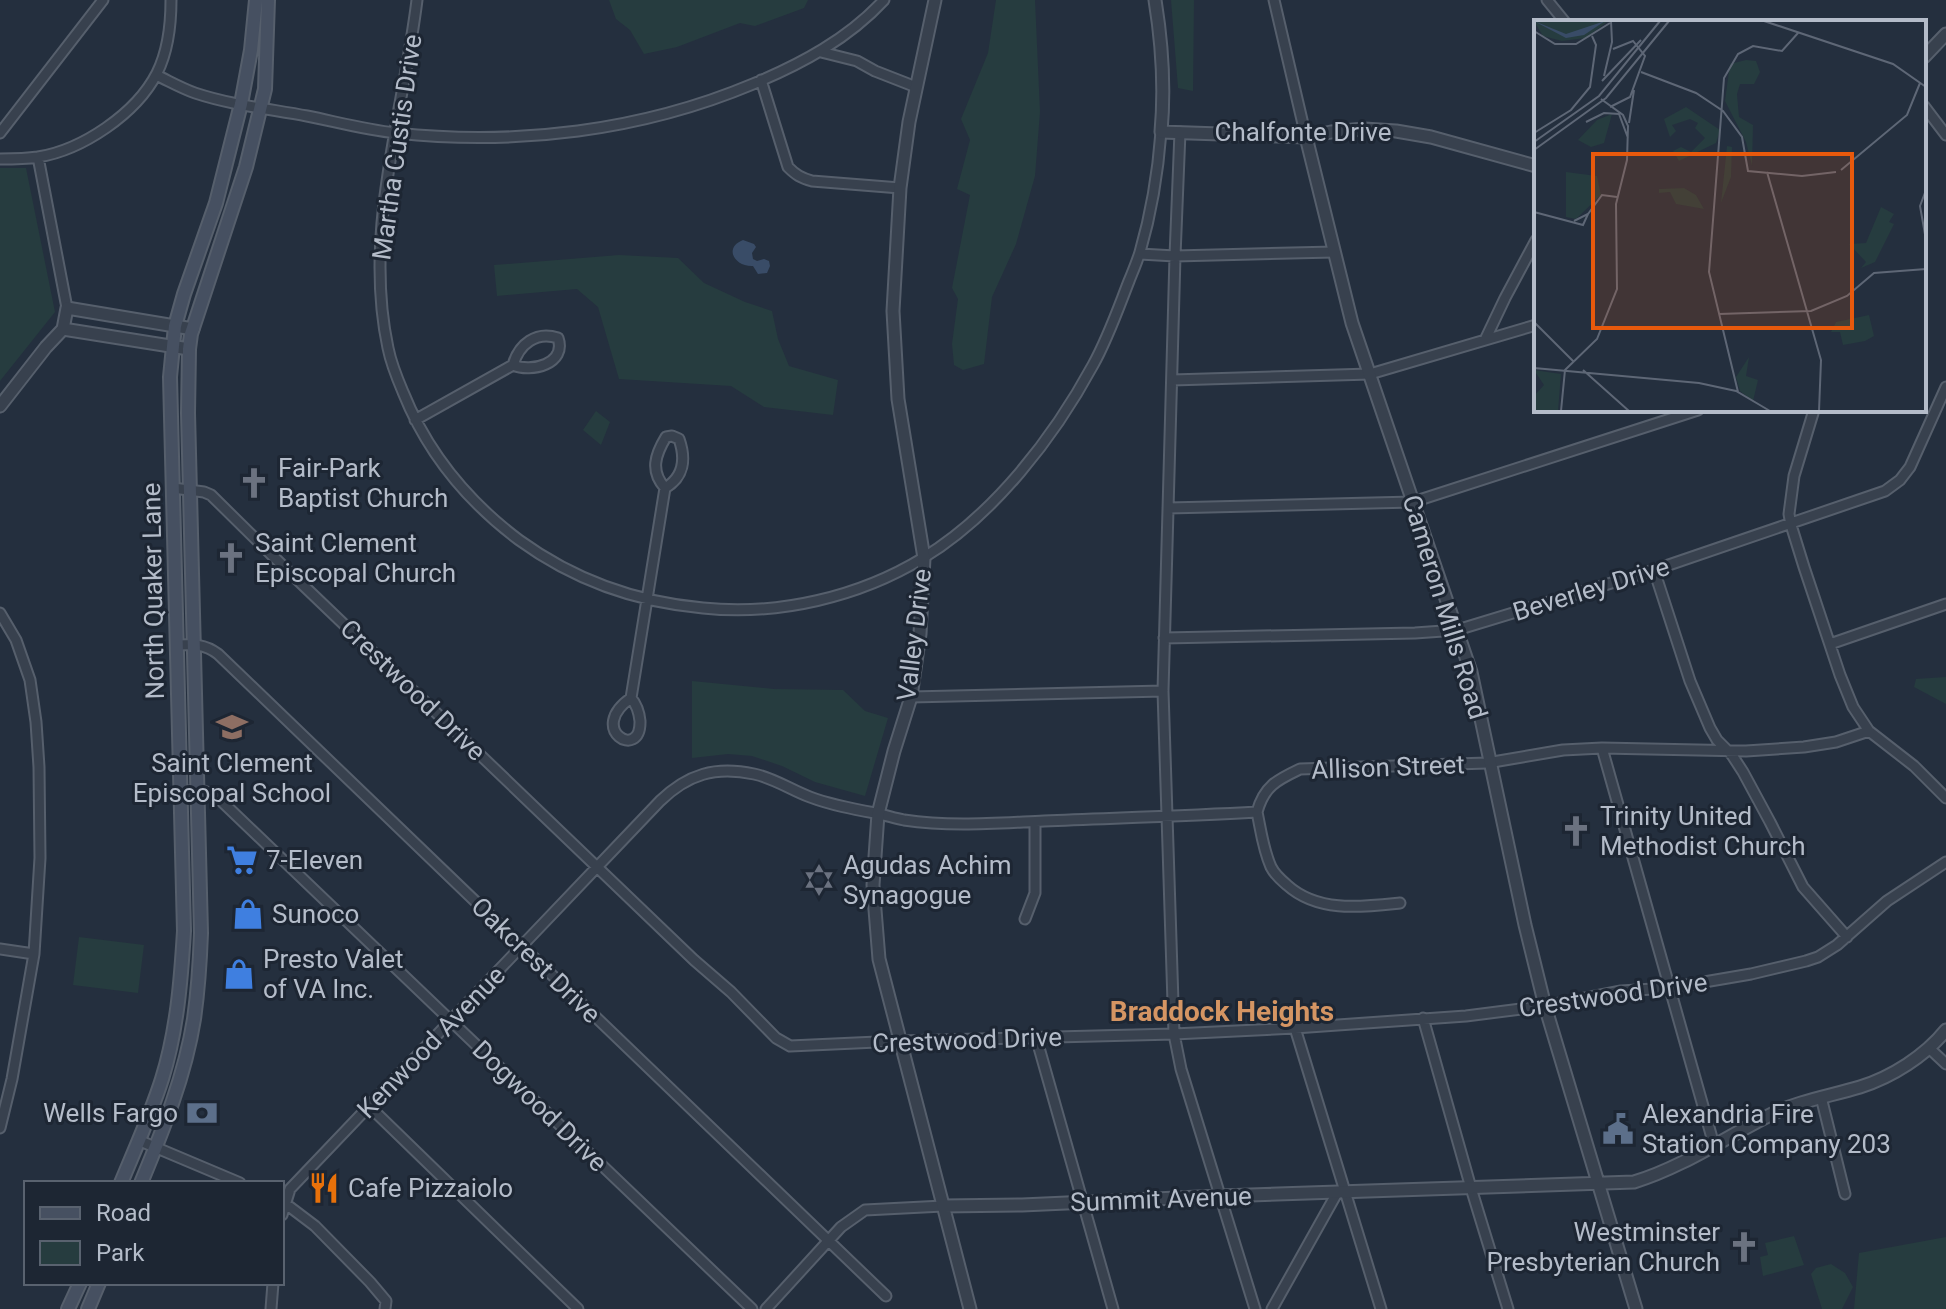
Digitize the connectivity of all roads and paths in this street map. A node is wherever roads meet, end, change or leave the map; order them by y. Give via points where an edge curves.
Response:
1 (103, 0) edge
2 (171, 0) edge
3 (256, 0) edge
4 (268, 0) edge
5 (417, 0) edge
6 (884, 0) edge
7 (935, 0) edge
8 (1155, 0) edge
9 (1274, 0) edge
10 (1547, 0) edge
11 (1563, 20) edge
12 (1946, 34) edge
13 (821, 52) junction
14 (1926, 55) edge
15 (156, 75) junction
16 (761, 80) junction
17 (916, 87) junction
18 (241, 104) junction
19 (261, 107) junction
20 (1926, 109) edge
21 (1161, 132) junction
22 (1180, 132) junction
23 (0, 133) edge
24 (396, 133) junction
25 (1946, 135) edge
26 (1306, 137) junction
27 (38, 157) junction
28 (0, 159) edge
29 (1534, 165) edge
30 (900, 188) junction
31 (1534, 244) edge
32 (1334, 252) junction
33 (1140, 254) junction
34 (1175, 256) junction
35 (67, 308) junction
36 (175, 326) junction
37 (1534, 326) edge
38 (63, 329) junction
39 (193, 329) junction
40 (1485, 340) junction
41 (173, 346) junction
42 (189, 349) junction
43 (513, 365) junction
44 (1370, 374) junction
45 (1172, 380) junction
46 (1946, 387) edge
47 (0, 406) edge
48 (1682, 412) edge
49 (1813, 412) edge
50 (415, 420) junction
51 (173, 488) junction
52 (665, 488) junction
53 (191, 490) junction
54 (1413, 502) junction
55 (1168, 508) junction
56 (1791, 525) junction
57 (924, 558) junction
58 (1654, 570) junction
59 (647, 600) junction
60 (1946, 604) edge
61 (0, 613) edge
62 (1457, 630) junction
63 (1164, 638) junction
64 (194, 644) junction
65 (1830, 644) junction
66 (176, 645) junction
67 (1163, 691) junction
68 (911, 697) junction
69 (631, 698) dead end
70 (1869, 731) junction
71 (1602, 748) junction
72 (1728, 751) junction
73 (1490, 763) junction
74 (180, 791) junction
75 (198, 791) junction
76 (1946, 798) edge
77 (1257, 812) junction
78 (878, 814) junction
79 (1167, 817) junction
80 (1035, 822) junction
81 (1946, 862) edge
82 (598, 867) junction
83 (1400, 903) dead end
84 (1025, 919) dead end
85 (1847, 937) junction
86 (522, 945) junction
87 (0, 949) edge
88 (34, 954) junction
89 (1669, 988) junction
90 (1545, 1006) junction
91 (1423, 1018) junction
92 (451, 1021) junction
93 (1295, 1028) junction
94 (1946, 1030) edge
95 (1174, 1034) junction
96 (1036, 1037) junction
97 (899, 1041) junction
98 (1929, 1048) junction
99 (1946, 1064) edge
100 (1821, 1097) junction
101 (369, 1106) junction
102 (0, 1128) edge
103 (138, 1140) junction
104 (1714, 1145) junction
105 (156, 1148) junction
106 (122, 1181) edge
107 (142, 1181) edge
108 (235, 1181) edge
109 (1597, 1182) junction
110 (1471, 1188) junction
111 (1341, 1193) junction
112 (1845, 1194) dead end
113 (1221, 1196) junction
114 (284, 1202) edge
115 (1082, 1202) junction
116 (943, 1206) junction
117 (828, 1241) junction
118 (79, 1285) edge
119 (98, 1285) edge
120 (273, 1285) edge
121 (886, 1296) dead end
122 (89, 1308) edge
123 (68, 1309) edge
124 (271, 1309) edge
125 (385, 1309) edge
126 (578, 1309) edge
127 (752, 1309) edge
128 (766, 1309) edge
129 (970, 1309) edge
130 (1113, 1309) edge
131 (1255, 1309) edge
132 (1272, 1309) edge
133 (1381, 1309) edge
134 (1508, 1309) edge
135 (1636, 1309) edge

1 - 23 street
2 - 15 street via 167,41
3 - 18 main road, North Quaker Lane
4 - 19 main road, North Quaker Lane
5 - 24 street, Martha Custis Drive
6 - 13 street
7 - 17 street, Valley Drive
8 - 21 street via 1164,102
9 - 26 street, Cameron Mills Road
10 - 11 street
12 - 14 street
13 - 16 street
13 - 17 street via 857,61
15 - 18 street via 193,92
15 - 27 street via 95,136
16 - 24 street via 663,115 585,130 481,138
16 - 30 street via 788,167 795,174 812,181
17 - 30 street, Valley Drive
18 - 19 street
18 - 36 main road, North Quaker Lane via 216,203
19 - 24 street
19 - 39 main road, North Quaker Lane
20 - 25 street
21 - 22 street, Chalfonte Drive
21 - 33 street, Martha Custis Drive
22 - 26 street, Chalfonte Drive
22 - 34 street
24 - 50 street, Martha Custis Drive via 383,214 381,302 388,351
26 - 29 street, Chalfonte Drive via 1364,129 1396,131
26 - 32 street, Cameron Mills Road
27 - 28 street
27 - 35 street
30 - 57 street, Valley Drive via 894,342
31 - 40 street
32 - 34 street
32 - 44 street, Cameron Mills Road
33 - 34 street
33 - 57 street, Martha Custis Drive via 1108,335 1052,431 1000,494
34 - 45 street
35 - 36 street
35 - 38 street
36 - 39 street
36 - 41 main road, North Quaker Lane
37 - 40 street
38 - 41 street
38 - 47 street
39 - 42 main road, North Quaker Lane
40 - 44 street
41 - 42 street
41 - 51 main road, North Quaker Lane
42 - 53 main road, North Quaker Lane
43 - 43 street via 521,346 530,340 558,338 558,352 548,363 527,369
43 - 50 street
44 - 45 street
44 - 54 street, Cameron Mills Road
45 - 55 street
46 - 56 street, Beverley Drive via 1910,467 1893,487
48 - 54 street
49 - 56 street via 1794,476
50 - 59 street, Martha Custis Drive via 450,475 503,527 560,566
51 - 53 street, Crestwood Drive
51 - 66 main road, North Quaker Lane
52 - 52 street via 676,480 684,460 679,439 672,436 666,437 655,461 657,478
52 - 59 street
53 - 64 main road, North Quaker Lane
53 - 82 street, Crestwood Drive via 211,495
54 - 55 street
54 - 62 street, Cameron Mills Road
55 - 63 street
56 - 58 street, Beverley Drive
56 - 65 street
57 - 59 street, Martha Custis Drive via 847,592 776,608 717,610
57 - 68 street, Valley Drive
58 - 62 street, Beverley Drive
58 - 72 street via 1694,692 1717,740
59 - 69 street
60 - 65 street
61 - 88 street via 27,670 36,722 40,858
62 - 63 street, Beverley Drive
62 - 73 street, Cameron Mills Road
63 - 67 street
64 - 66 street
64 - 75 main road, North Quaker Lane
64 - 86 street, Oakcrest Drive via 218,654
65 - 70 street via 1849,699
66 - 74 main road, North Quaker Lane
67 - 68 street
67 - 79 street
68 - 78 street, Valley Drive
70 - 72 street, Allison Street via 1804,747
70 - 76 street
71 - 72 street, Allison Street
71 - 73 street, Allison Street
71 - 89 street
72 - 85 street via 1803,887
73 - 77 street, Allison Street via 1300,769 1276,780
73 - 90 street, Cameron Mills Road
74 - 75 street
74 - 103 main road, North Quaker Lane via 184,931 176,1015 161,1080
75 - 92 street, Dogwood Drive via 215,795
75 - 105 main road, North Quaker Lane via 201,933 194,1019
77 - 79 street
77 - 83 street via 1272,869 1292,890 1326,905
78 - 80 street via 942,823
78 - 82 street, Kenwood Avenue via 828,803 755,774 703,773 671,791
78 - 97 street, Valley Drive via 876,931
79 - 80 street
79 - 95 street
80 - 84 street via 1035,893
81 - 85 street, Crestwood Drive via 1887,901
82 - 86 street, Kenwood Avenue
82 - 97 street, Crestwood Drive via 782,1043
85 - 89 street, Crestwood Drive via 1806,961
86 - 92 street, Kenwood Avenue
86 - 117 street, Oakcrest Drive
87 - 88 street
88 - 102 street
89 - 90 street, Crestwood Drive
89 - 104 street
90 - 91 street, Crestwood Drive
90 - 109 street, Cameron Mills Road
91 - 93 street, Crestwood Drive
91 - 110 street
92 - 101 street, Kenwood Avenue
92 - 127 street, Dogwood Drive
93 - 95 street, Crestwood Drive
93 - 111 street
94 - 98 street, Summit Avenue
95 - 96 street, Crestwood Drive
95 - 113 street
96 - 97 street, Crestwood Drive
96 - 115 street
97 - 116 street, Valley Drive
98 - 99 street
98 - 100 street, Summit Avenue via 1863,1086
100 - 104 street, Summit Avenue via 1775,1112
100 - 112 street
101 - 114 street, Kenwood Avenue via 290,1189
101 - 126 street
103 - 105 street
103 - 106 main road, North Quaker Lane
104 - 109 street, Summit Avenue via 1646,1178
105 - 107 main road, North Quaker Lane
105 - 108 street
109 - 110 street, Summit Avenue
109 - 135 street, Cameron Mills Road
110 - 111 street, Summit Avenue
110 - 134 street
111 - 113 street, Summit Avenue
111 - 132 street
111 - 133 street
113 - 115 street, Summit Avenue
113 - 131 street
114 - 125 street via 370,1282 386,1301
115 - 116 street, Summit Avenue
115 - 130 street
116 - 117 street, Summit Avenue via 865,1210
116 - 129 street, Valley Drive
117 - 121 street, Oakcrest Drive
117 - 128 street, Summit Avenue
118 - 123 main road
119 - 122 main road
120 - 124 street

